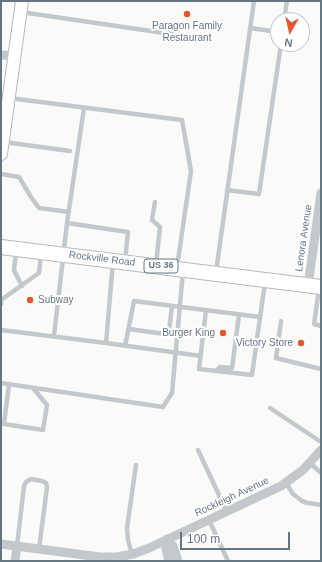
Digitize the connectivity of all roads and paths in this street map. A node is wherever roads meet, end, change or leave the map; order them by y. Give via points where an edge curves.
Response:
1 (254, 1) edge
2 (287, 1) edge
3 (21, 6) edge
4 (285, 12) edge
5 (250, 28) junction
6 (270, 31) edge
7 (206, 39) dead end
8 (280, 52) edge
9 (1, 55) edge
10 (15, 56) junction
11 (8, 98) junction
12 (84, 108) junction
13 (2, 141) edge
14 (70, 151) dead end
15 (1, 154) edge
16 (1, 174) edge
17 (227, 190) junction
18 (321, 193) edge
19 (155, 202) dead end
20 (69, 212) junction
21 (68, 223) junction
22 (1, 247) edge
23 (16, 249) junction
24 (41, 252) junction
25 (63, 254) junction
26 (119, 261) junction
27 (156, 266) junction
28 (180, 269) junction
29 (216, 273) junction
30 (265, 280) junction
31 (22, 286) junction
32 (316, 287) edge
33 (1, 300) edge
34 (1, 304) edge
35 (172, 306) junction
36 (180, 307) junction
37 (206, 310) junction
38 (239, 314) junction
39 (260, 317) junction
40 (281, 321) dead end
41 (321, 326) edge
42 (129, 329) junction
43 (1, 330) edge
44 (54, 336) junction
45 (106, 343) junction
46 (125, 346) junction
47 (176, 353) junction
48 (201, 356) junction
49 (321, 369) edge
50 (216, 371) junction
51 (1, 383) edge
52 (9, 384) junction
53 (33, 388) junction
54 (270, 408) dead end
55 (321, 442) edge
56 (198, 450) dead end
57 (321, 450) edge
58 (310, 463) junction
59 (136, 465) dead end
60 (321, 472) edge
61 (286, 483) junction
62 (321, 505) edge
63 (227, 512) junction
64 (209, 520) junction
65 (167, 539) junction
66 (1, 544) edge
67 (17, 546) junction
68 (39, 549) junction
69 (132, 554) junction
70 (15, 561) edge
71 (169, 561) edge
72 (178, 561) edge
73 (228, 561) edge

1 - 5 lane
2 - 4 lane
3 - 7 lane
3 - 10 main road
5 - 6 lane
5 - 17 lane
8 - 17 lane via 259,194
9 - 10 street
10 - 11 main road
11 - 12 lane
11 - 13 main road
12 - 20 lane
12 - 28 lane via 182,120 191,171
13 - 14 lane
13 - 15 main road
16 - 20 lane via 19,177 38,208
17 - 29 lane
18 - 32 street, Lenora Avenue
19 - 27 lane via 152,220 160,227
20 - 21 lane
21 - 25 lane
21 - 26 lane via 128,232
22 - 23 main road, Rockville Road / US 36
23 - 24 main road, Rockville Road / US 36
23 - 31 lane via 14,270
24 - 25 main road, Rockville Road / US 36
24 - 31 lane via 39,274
25 - 26 main road, Rockville Road / US 36
25 - 44 lane
26 - 27 main road, Rockville Road / US 36
26 - 45 lane
27 - 28 main road, Rockville Road / US 36
28 - 29 main road, Rockville Road / US 36
28 - 36 lane
29 - 30 main road, Rockville Road / US 36
30 - 32 main road, Rockville Road / US 36
30 - 39 lane
31 - 33 lane
32 - 41 lane via 314,324
33 - 34 lane
35 - 36 lane
35 - 42 lane via 169,331 165,334
35 - 42 lane via 134,301
36 - 37 lane
36 - 47 lane
37 - 38 lane
37 - 48 lane
38 - 39 lane
38 - 50 lane via 232,368 220,367
39 - 50 lane via 252,375
40 - 49 lane via 276,358
42 - 46 lane
43 - 44 lane
44 - 45 lane
45 - 46 lane
46 - 47 lane
47 - 48 lane
47 - 53 lane via 172,393 163,407
48 - 50 lane via 200,369
51 - 52 lane
52 - 53 lane
52 - 53 lane via 4,424 43,430 47,405
54 - 55 lane
56 - 63 lane
57 - 58 street, Rockleigh Avenue
58 - 60 lane
58 - 61 street, Rockleigh Avenue
59 - 69 lane via 127,528
61 - 62 lane via 293,494 302,501
61 - 63 street, Rockleigh Avenue
63 - 64 street, Rockleigh Avenue
64 - 65 street, Rockleigh Avenue
64 - 73 lane
65 - 69 street, Rockleigh Avenue
65 - 71 street
65 - 72 street via 173,546
66 - 67 street, Rockleigh Avenue
67 - 68 street, Rockleigh Avenue
67 - 68 lane via 24,486 31,479 46,483 47,487
67 - 70 street
68 - 69 street, Rockleigh Avenue via 100,557

